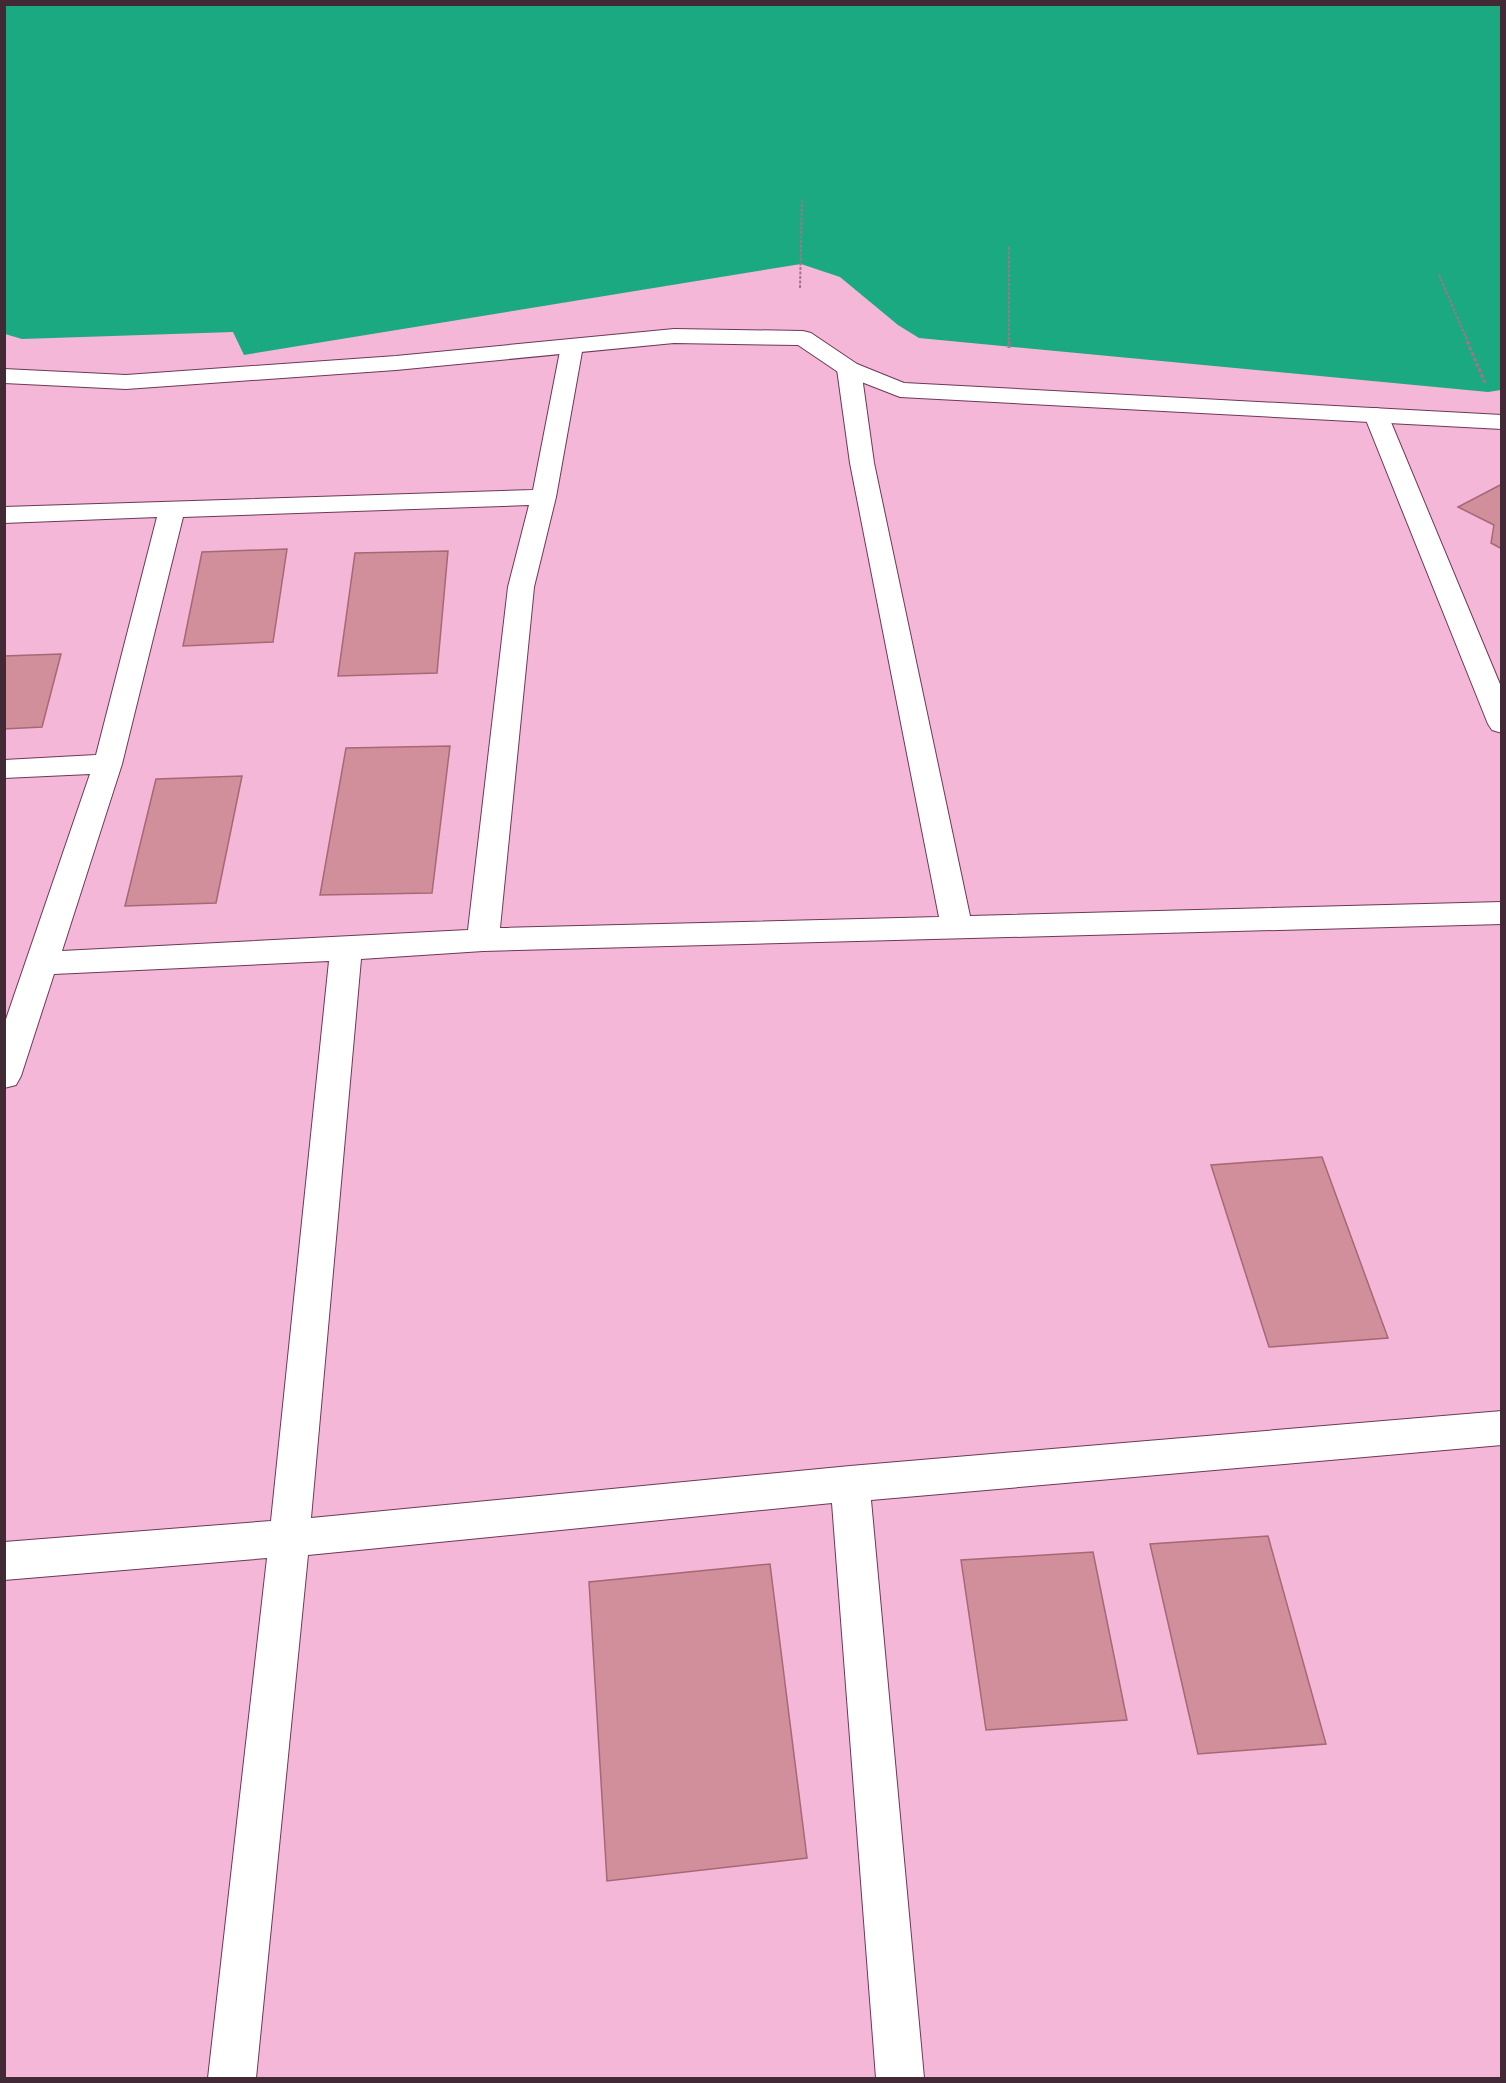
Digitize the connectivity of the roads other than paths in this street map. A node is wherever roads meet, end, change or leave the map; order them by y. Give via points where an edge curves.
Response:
1 (572, 346) junction
2 (849, 369) junction
3 (4, 376) edge
4 (1376, 415) junction
5 (1502, 422) edge
6 (544, 497) junction
7 (172, 509) junction
8 (4, 515) edge
9 (1502, 724) edge
10 (108, 764) junction
11 (4, 769) edge
12 (1502, 913) edge
13 (957, 928) junction
14 (483, 940) junction
15 (346, 949) junction
16 (44, 963) junction
17 (4, 1076) edge
18 (1502, 1428) edge
19 (850, 1484) junction
20 (289, 1538) junction
21 (4, 1561) edge
22 (231, 2079) edge
23 (900, 2079) edge

1 - 2 street via 674,336 803,338
1 - 3 street via 126,382
1 - 6 street
2 - 4 street via 900,390
2 - 13 street via 861,463
4 - 5 street
4 - 9 street
6 - 7 street
6 - 14 street via 521,587
7 - 8 street
7 - 10 street
10 - 11 street
10 - 16 street
12 - 13 street
13 - 14 street
14 - 15 street
15 - 16 street
15 - 20 street
16 - 17 street
18 - 19 street
19 - 20 street
19 - 23 street
20 - 21 street
20 - 22 street

